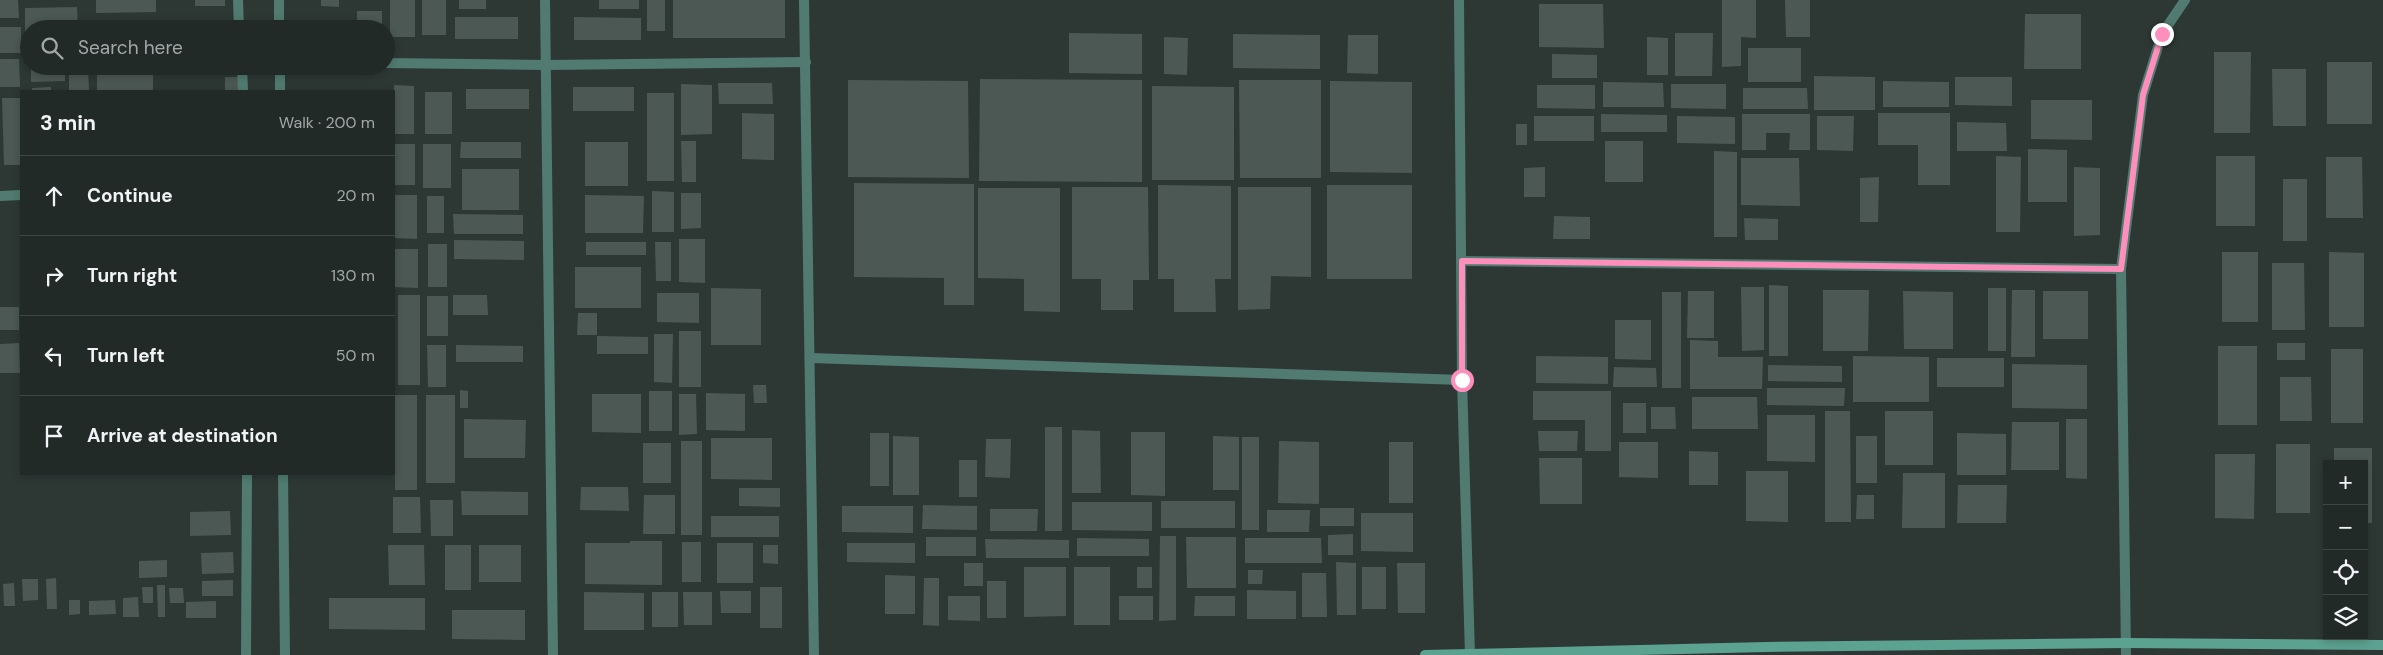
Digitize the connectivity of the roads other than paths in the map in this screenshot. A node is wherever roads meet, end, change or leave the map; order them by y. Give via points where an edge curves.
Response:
1 (238, 0) edge
2 (279, 0) edge
3 (545, 0) edge
4 (804, 0) edge
5 (1459, 0) edge
6 (2185, 0) edge
7 (239, 20) edge
8 (279, 20) edge
9 (806, 62) junction
10 (395, 63) edge
11 (546, 65) junction
12 (242, 75) edge
13 (280, 75) edge
14 (243, 90) edge
15 (280, 90) edge
16 (20, 195) edge
17 (0, 196) edge
18 (1462, 261) junction
19 (2121, 269) junction
20 (811, 358) junction
21 (1462, 380) junction
22 (247, 475) edge
23 (283, 475) edge
24 (2126, 643) junction
25 (2383, 645) edge
26 (246, 655) edge
27 (285, 655) edge
28 (553, 655) edge
29 (814, 655) edge
30 (1425, 655) edge
31 (1470, 655) edge
32 (2126, 655) edge

1 - 7 street
2 - 8 street
3 - 11 street
4 - 9 street
5 - 18 street
6 - 19 street via 2162,34 2143,95
9 - 11 street
9 - 20 street
10 - 11 street
11 - 28 street
12 - 14 street
13 - 15 street
16 - 17 street
18 - 19 street
18 - 21 street
19 - 24 street
20 - 21 street
20 - 29 street
21 - 31 street
22 - 26 street
23 - 27 street
24 - 25 main road
24 - 31 main road via 1756,647
24 - 32 street
30 - 31 main road

